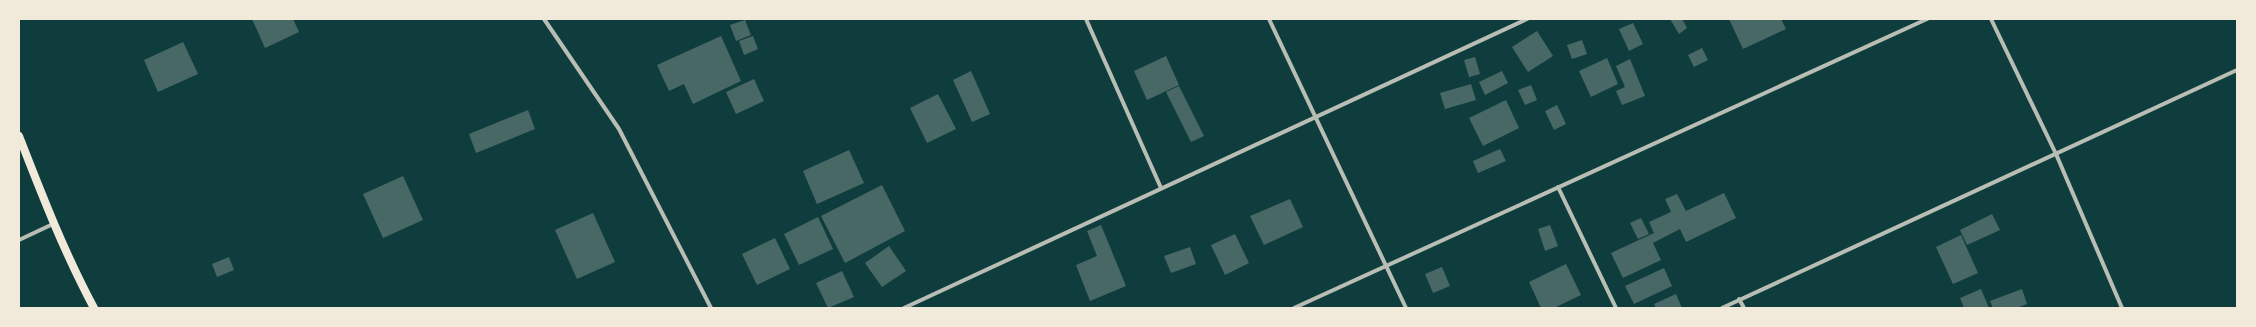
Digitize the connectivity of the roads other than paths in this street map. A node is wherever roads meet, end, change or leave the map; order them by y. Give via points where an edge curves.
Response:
1 (544, 19) edge
2 (1086, 19) edge
3 (1269, 19) edge
4 (1527, 19) edge
5 (1927, 19) edge
6 (1991, 19) edge
7 (2237, 70) edge
8 (1315, 118) junction
9 (19, 136) edge
10 (2056, 154) junction
11 (1558, 187) junction
12 (1161, 188) junction
13 (53, 224) junction
14 (19, 240) edge
15 (1385, 266) junction
16 (1739, 299) junction
17 (94, 308) edge
18 (711, 308) edge
19 (904, 308) edge
20 (1294, 308) edge
21 (1406, 308) edge
22 (1616, 308) edge
23 (1722, 308) edge
24 (1744, 308) edge
25 (2122, 308) edge

1 - 18 street via 619,129
2 - 12 street
3 - 8 street
4 - 8 street
5 - 11 street
6 - 10 street
7 - 10 street
8 - 12 street
8 - 15 street
9 - 13 main road
10 - 16 street
10 - 25 street
11 - 15 street
11 - 22 street
12 - 19 street
13 - 14 street
13 - 17 main road
15 - 20 street
15 - 21 street
16 - 23 street
16 - 24 street

